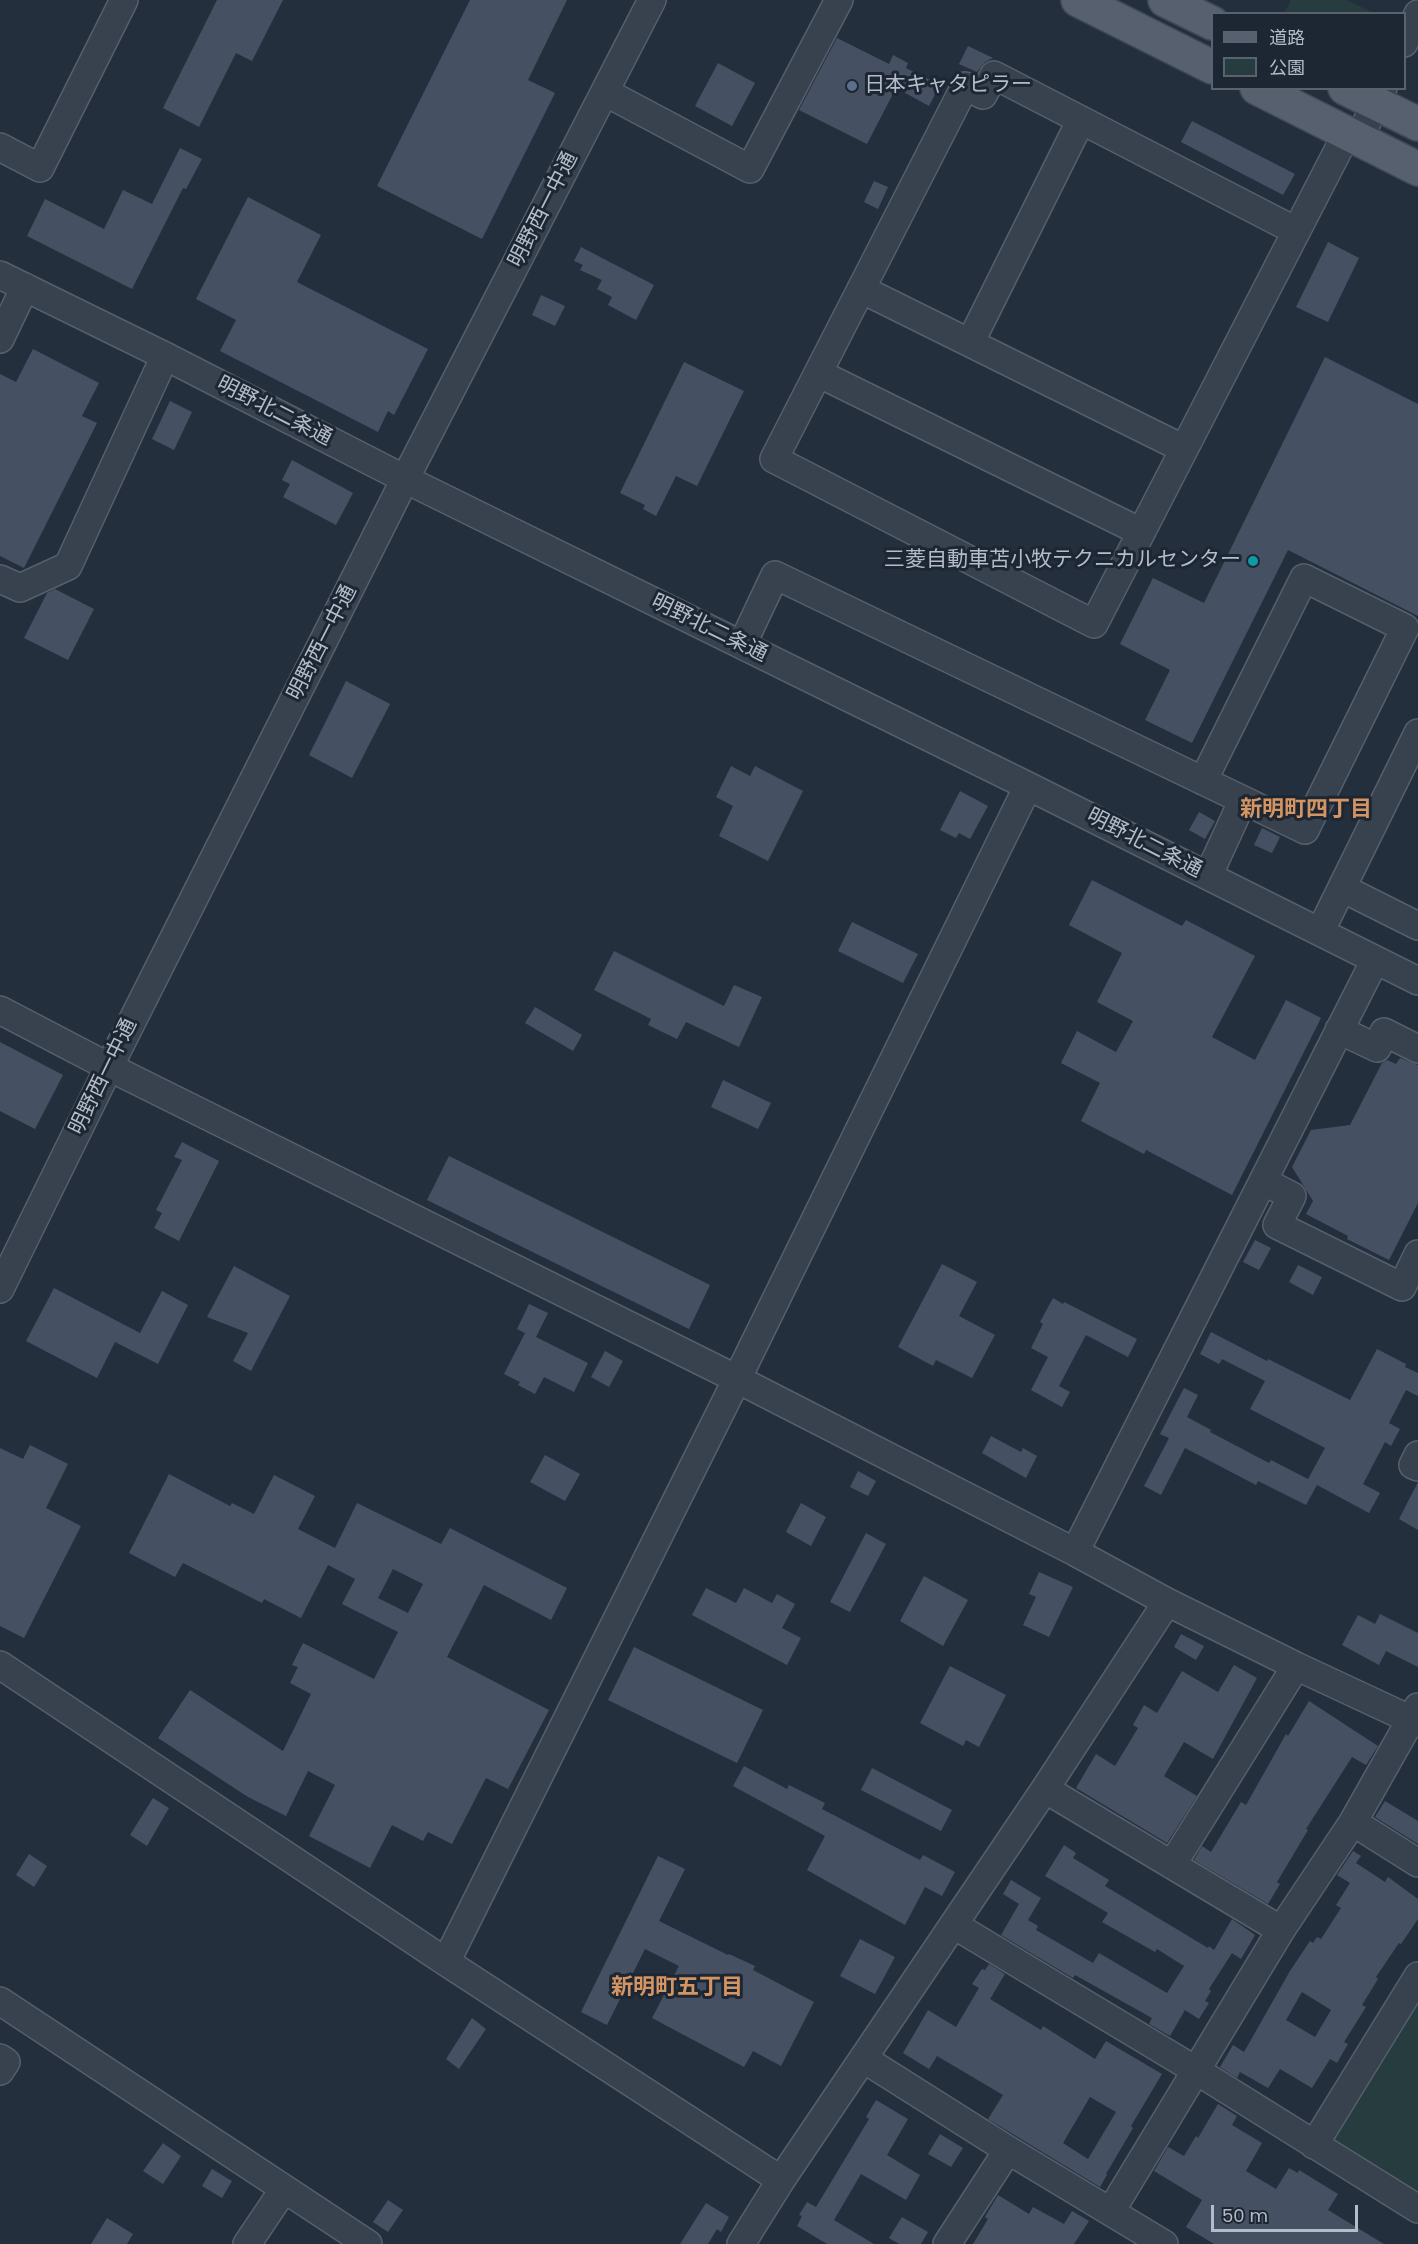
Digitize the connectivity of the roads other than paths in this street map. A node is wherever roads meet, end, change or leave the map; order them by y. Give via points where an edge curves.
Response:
1 (124, 0) edge
2 (652, 0) edge
3 (839, 0) edge
4 (1078, 0) edge
5 (1165, 0) edge
6 (1418, 14) edge
7 (1211, 23) edge
8 (1406, 39) edge
9 (1211, 66) edge
10 (1261, 90) edge
11 (1354, 90) edge
12 (605, 92) junction
13 (1380, 96) edge
14 (1081, 120) junction
15 (1418, 124) edge
16 (1353, 136) junction
17 (0, 147) edge
18 (1418, 169) edge
19 (1296, 231) junction
20 (0, 275) edge
21 (25, 287) junction
22 (861, 289) junction
23 (0, 339) edge
24 (970, 343) junction
25 (165, 356) junction
26 (818, 373) junction
27 (1184, 449) junction
28 (405, 479) junction
29 (1141, 532) junction
30 (0, 579) edge
31 (742, 645) junction
32 (1418, 733) edge
33 (1203, 781) junction
34 (1028, 786) junction
35 (1243, 800) junction
36 (1208, 876) junction
37 (1342, 888) junction
38 (1418, 926) edge
39 (1320, 932) junction
40 (1375, 960) junction
41 (1418, 981) edge
42 (0, 1010) edge
43 (1339, 1030) junction
44 (1418, 1049) edge
45 (109, 1067) junction
46 (1263, 1181) junction
47 (1418, 1254) edge
48 (0, 1289) edge
49 (738, 1379) junction
50 (1418, 1455) edge
51 (1418, 1467) edge
52 (1076, 1552) junction
53 (1167, 1602) junction
54 (0, 1665) edge
55 (1296, 1666) junction
56 (1416, 1717) edge
57 (1045, 1789) junction
58 (1353, 1822) junction
59 (1418, 1863) edge
60 (1172, 1864) junction
61 (954, 1925) junction
62 (1281, 1930) junction
63 (446, 1962) junction
64 (1418, 1976) edge
65 (0, 2001) edge
66 (0, 2058) edge
67 (864, 2059) junction
68 (0, 2071) edge
69 (1197, 2071) junction
70 (1314, 2145) junction
71 (1008, 2150) junction
72 (781, 2180) junction
73 (284, 2189) junction
74 (1418, 2209) edge
75 (1111, 2211) junction
76 (247, 2244) edge
77 (368, 2244) edge
78 (741, 2244) edge
79 (947, 2244) edge
80 (1164, 2244) edge

1 - 17 street via 40,168
2 - 12 street, 明野西一中通
3 - 12 street via 750,168
4 - 9 main road
5 - 7 main road
6 - 8 street
10 - 16 main road
11 - 13 main road
12 - 28 street, 明野西一中通
13 - 15 main road
13 - 16 street
14 - 19 street
14 - 22 street via 993,75 983,95 965,86
14 - 24 street
16 - 18 main road
16 - 19 street
19 - 27 street
20 - 21 street, 明野北二条通
21 - 23 street
21 - 25 street, 明野北二条通
22 - 24 street
22 - 26 street
24 - 27 street
25 - 28 street, 明野北二条通
25 - 30 street via 68,566 20,588
26 - 29 street
26 - 29 street via 774,459 1094,624
27 - 29 street
28 - 31 street, 明野北二条通
28 - 45 street, 明野西一中通
31 - 33 street via 775,575
31 - 34 street, 明野北二条通
32 - 37 street
33 - 35 street
33 - 35 street via 1304,578 1405,628 1305,830
34 - 36 street, 明野北二条通
34 - 49 street
35 - 36 street
36 - 39 street, 明野北二条通
37 - 38 street
37 - 39 street
39 - 40 street, 明野北二条通
40 - 41 street, 明野北二条通
40 - 43 street
42 - 45 street
43 - 44 street via 1377,1048 1384,1032
43 - 46 street
45 - 48 street, 明野西一中通
45 - 49 street
46 - 47 street via 1292,1196 1277,1225 1402,1287
46 - 52 street
49 - 52 street
49 - 63 street
50 - 51 street via 1413,1465
52 - 53 street
53 - 55 street
53 - 57 street
54 - 63 street
55 - 56 street
55 - 60 street
56 - 58 street
57 - 60 street
57 - 61 street
58 - 59 street
58 - 62 street
60 - 62 street
61 - 67 street
61 - 69 street
62 - 69 street
63 - 72 street
64 - 70 street
65 - 73 street
66 - 68 street via 6,2062
67 - 71 street
67 - 72 street
69 - 70 street
69 - 75 street
70 - 74 street
71 - 75 street
71 - 79 street
72 - 78 street
73 - 76 street
73 - 77 street
75 - 80 street

